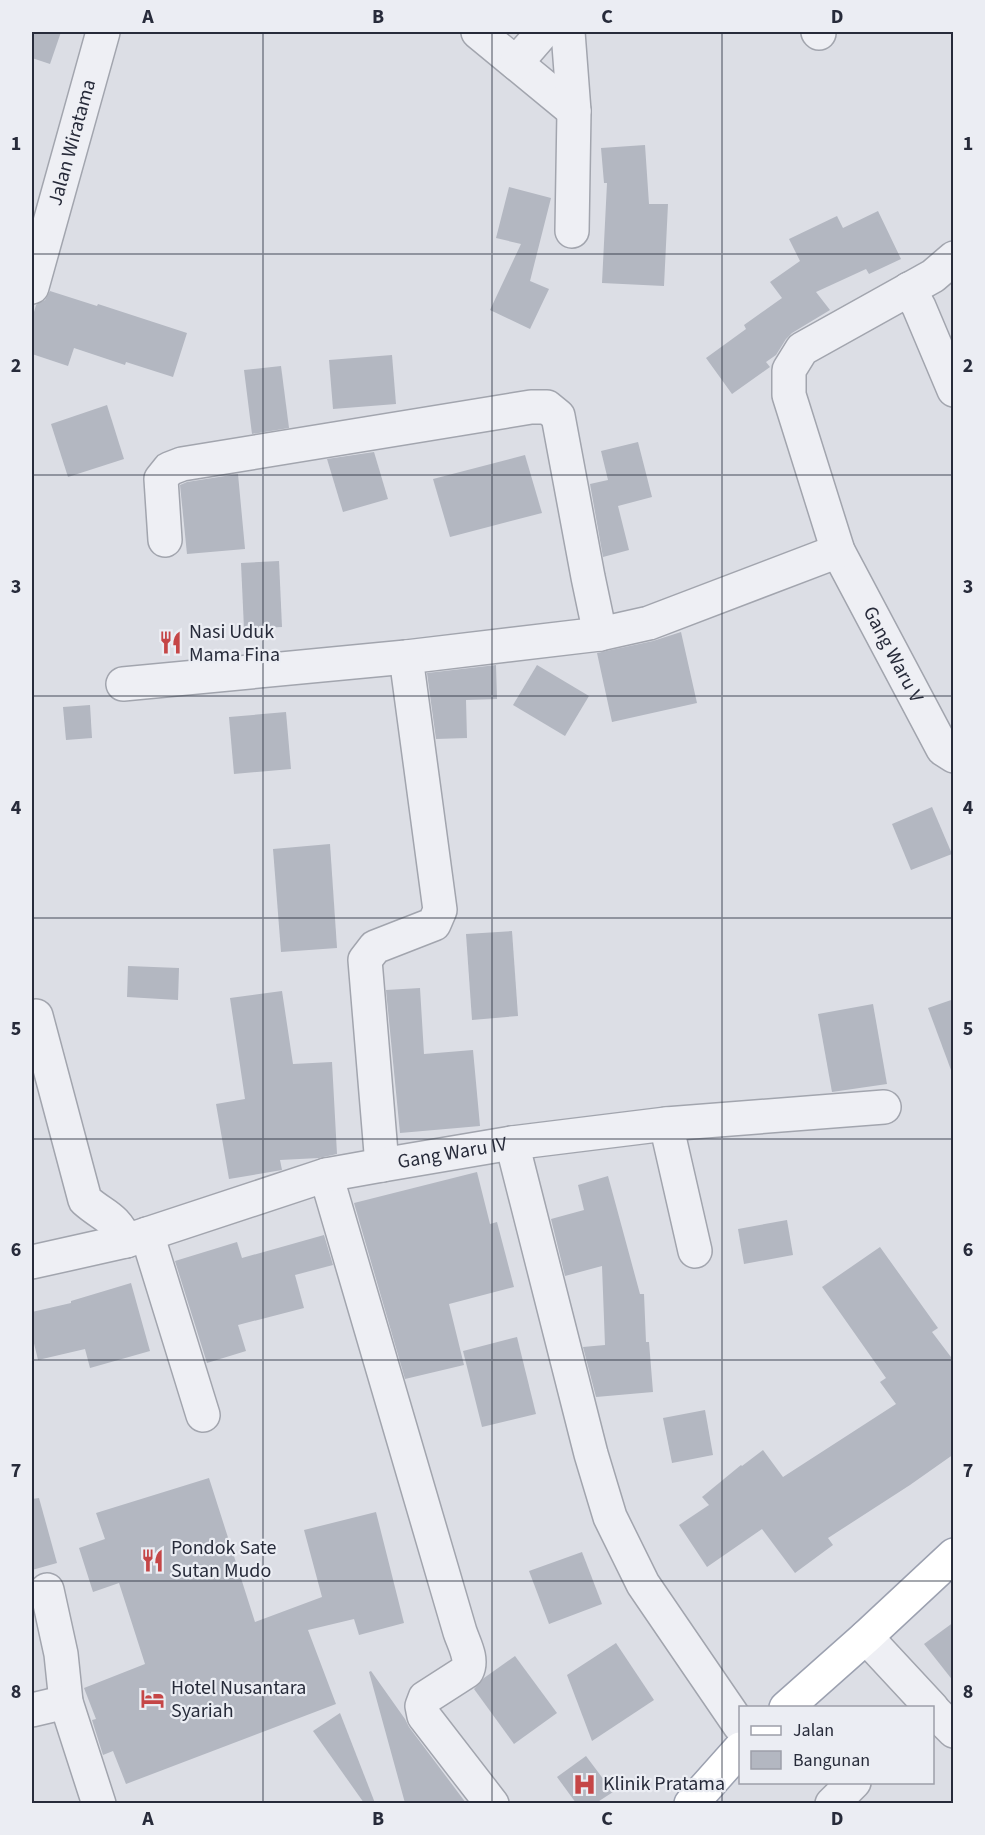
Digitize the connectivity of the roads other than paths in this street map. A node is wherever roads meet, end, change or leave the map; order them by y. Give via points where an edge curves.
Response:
1 (103, 32) edge
2 (478, 32) edge
3 (543, 32) edge
4 (568, 32) edge
5 (516, 63) junction
6 (574, 111) junction
7 (572, 231) dead end
8 (954, 258) edge
9 (32, 287) edge
10 (909, 289) junction
11 (954, 390) edge
12 (165, 540) dead end
13 (838, 551) junction
14 (600, 634) junction
15 (406, 657) junction
16 (123, 684) dead end
17 (954, 756) edge
18 (36, 1016) dead end
19 (884, 1107) dead end
20 (666, 1124) junction
21 (512, 1143) junction
22 (382, 1165) junction
23 (326, 1175) junction
24 (137, 1238) junction
25 (695, 1251) dead end
26 (32, 1262) edge
27 (203, 1415) dead end
28 (954, 1555) edge
29 (47, 1590) dead end
30 (866, 1637) junction
31 (66, 1702) junction
32 (787, 1706) edge
33 (929, 1706) edge
34 (32, 1710) edge
35 (934, 1711) edge
36 (739, 1723) edge
37 (954, 1731) edge
38 (739, 1751) edge
39 (853, 1784) edge
40 (99, 1803) edge
41 (492, 1803) edge
42 (691, 1803) edge
43 (832, 1803) edge

1 - 9 street, Jalan Wiratama
2 - 5 street
3 - 5 street
4 - 6 street
5 - 6 street
6 - 7 street
8 - 10 street, Gang Waru V
10 - 11 street
10 - 13 street, Gang Waru V via 802,349 789,370 789,395
12 - 14 street via 161,479 169,469 182,464 547,407 558,416
13 - 14 street via 649,623
13 - 17 street, Gang Waru V via 943,749
14 - 15 street
15 - 16 street
15 - 22 street via 440,910 434,924 375,947 365,960
18 - 24 street via 85,1200
19 - 20 street, Gang Waru IV
20 - 21 street, Gang Waru IV
20 - 25 street
21 - 22 street, Gang Waru IV
21 - 36 street via 610,1517 643,1584
22 - 23 street, Gang Waru IV
23 - 24 street, Gang Waru IV
23 - 41 street via 469,1659 467,1671 425,1698 424,1716
24 - 26 street, Gang Waru IV
24 - 27 street
28 - 30 main road
29 - 31 street via 62,1654
30 - 32 main road
30 - 33 street
31 - 34 street
31 - 40 street
35 - 37 street
38 - 42 main road
39 - 43 street

